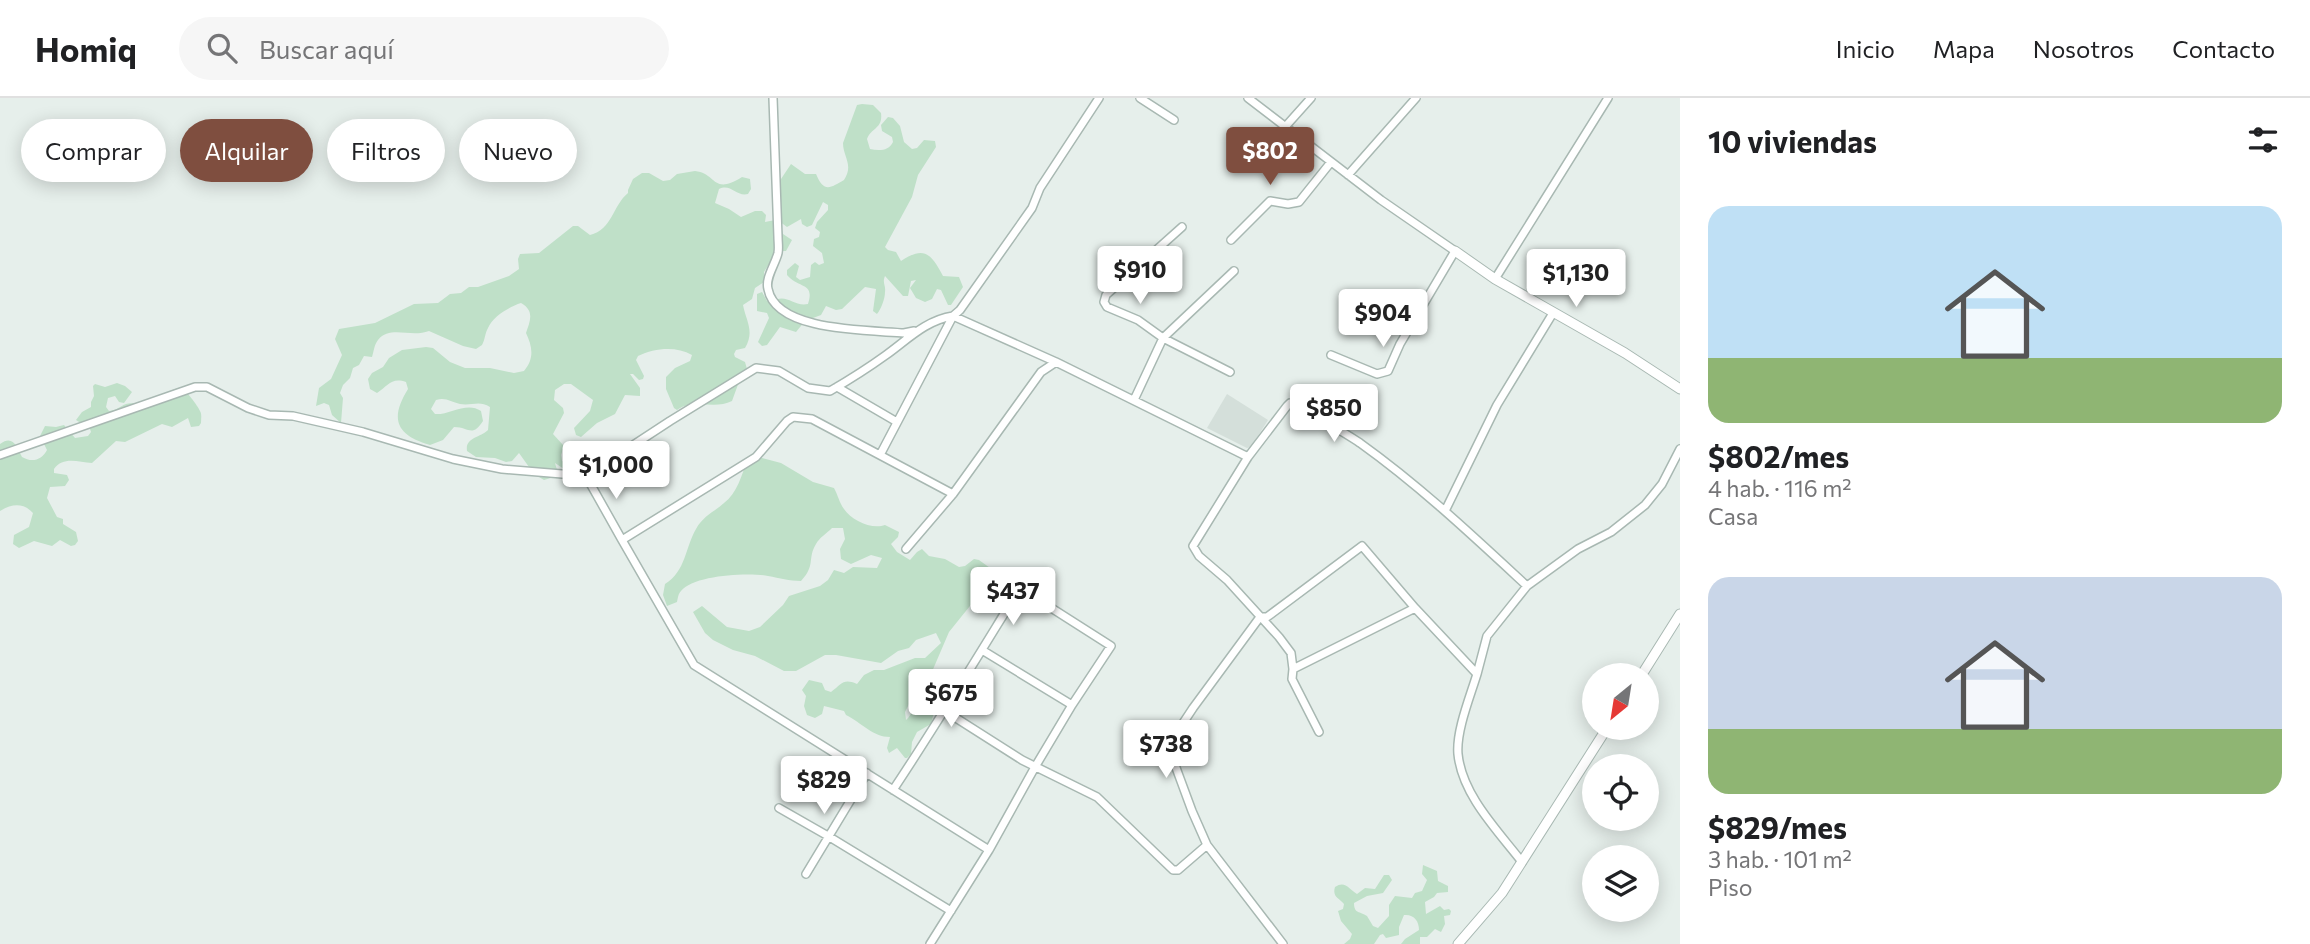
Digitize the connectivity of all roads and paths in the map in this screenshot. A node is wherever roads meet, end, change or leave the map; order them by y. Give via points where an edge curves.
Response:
1 (773, 98) edge
2 (1099, 98) edge
3 (1140, 98) edge
4 (1248, 98) edge
5 (1311, 98) edge
6 (1416, 98) edge
7 (1608, 98) edge
8 (1174, 121) dead end
9 (1285, 127) junction
10 (1331, 162) junction
11 (1348, 176) junction
12 (1182, 227) dead end
13 (1231, 240) dead end
14 (1455, 251) junction
15 (1234, 271) dead end
16 (1494, 279) junction
17 (1552, 313) junction
18 (953, 316) junction
19 (918, 330) junction
20 (1163, 338) junction
21 (1331, 355) dead end
22 (1056, 362) junction
23 (1230, 372) dead end
24 (837, 387) junction
25 (1680, 389) edge
26 (1134, 400) junction
27 (897, 422) junction
28 (1680, 449) edge
29 (0, 455) edge
30 (880, 455) junction
31 (1248, 457) junction
32 (586, 476) junction
33 (953, 494) junction
34 (1446, 511) junction
35 (622, 540) junction
36 (906, 549) dead end
37 (1527, 586) junction
38 (1415, 608) junction
39 (1680, 614) edge
40 (1261, 617) junction
41 (982, 650) junction
42 (1291, 653) junction
43 (1309, 661) junction
44 (1649, 663) edge
45 (1293, 669) junction
46 (1476, 674) junction
47 (1072, 705) junction
48 (945, 711) junction
49 (1319, 732) dead end
50 (1599, 740) edge
51 (1035, 767) junction
52 (867, 773) junction
53 (893, 790) junction
54 (779, 808) dead end
55 (828, 836) junction
56 (1207, 845) junction
57 (989, 850) junction
58 (1522, 862) junction
59 (806, 874) dead end
60 (951, 911) junction
61 (930, 944) edge
62 (1283, 944) edge
63 (1458, 944) edge

1 - 19 street via 778,253 767,287 772,302 785,314 805,322 904,333
2 - 18 street via 1031,208
3 - 8 street
4 - 9 street
5 - 9 street
6 - 11 street
7 - 16 street
9 - 10 street
10 - 11 street
10 - 13 street via 1299,202 1270,201
11 - 14 street
12 - 20 street via 1104,298 1107,307 1138,320
14 - 16 street
14 - 21 street via 1388,371 1377,374
15 - 20 street
16 - 17 street
17 - 25 street
17 - 34 street via 1497,405
18 - 19 street via 941,317
18 - 22 street
18 - 27 street
19 - 24 street
20 - 23 street
20 - 26 street
22 - 26 street
22 - 33 street via 1041,372
24 - 27 street
24 - 32 street via 816,390 779,371 756,368
26 - 31 street
27 - 30 street
28 - 37 street via 1644,505 1611,533 1578,549
29 - 32 street via 195,387 207,387 269,415 363,432 453,459 502,469
30 - 33 street
30 - 35 street via 812,419 793,417 756,457
31 - 34 street via 1287,406 1295,404 1357,441
31 - 40 street via 1193,546
32 - 35 street
33 - 36 street
34 - 37 street
35 - 52 street via 694,665
37 - 46 street via 1487,636
38 - 40 street via 1363,546
38 - 43 street
38 - 46 street
39 - 44 street
40 - 42 street
40 - 56 street via 1168,746
41 - 47 street
41 - 47 street via 1020,588 1111,646
41 - 48 street
42 - 43 street
42 - 45 street
43 - 45 street
45 - 49 street via 1292,679
46 - 58 street via 1458,752 1462,775
47 - 51 street
48 - 51 street
48 - 53 street
50 - 58 street
51 - 56 street via 1097,797 1173,870
51 - 57 street
52 - 53 street
52 - 55 street
53 - 57 street
54 - 55 street
55 - 59 street
55 - 60 street
56 - 62 street
57 - 60 street
58 - 63 street
60 - 61 street

